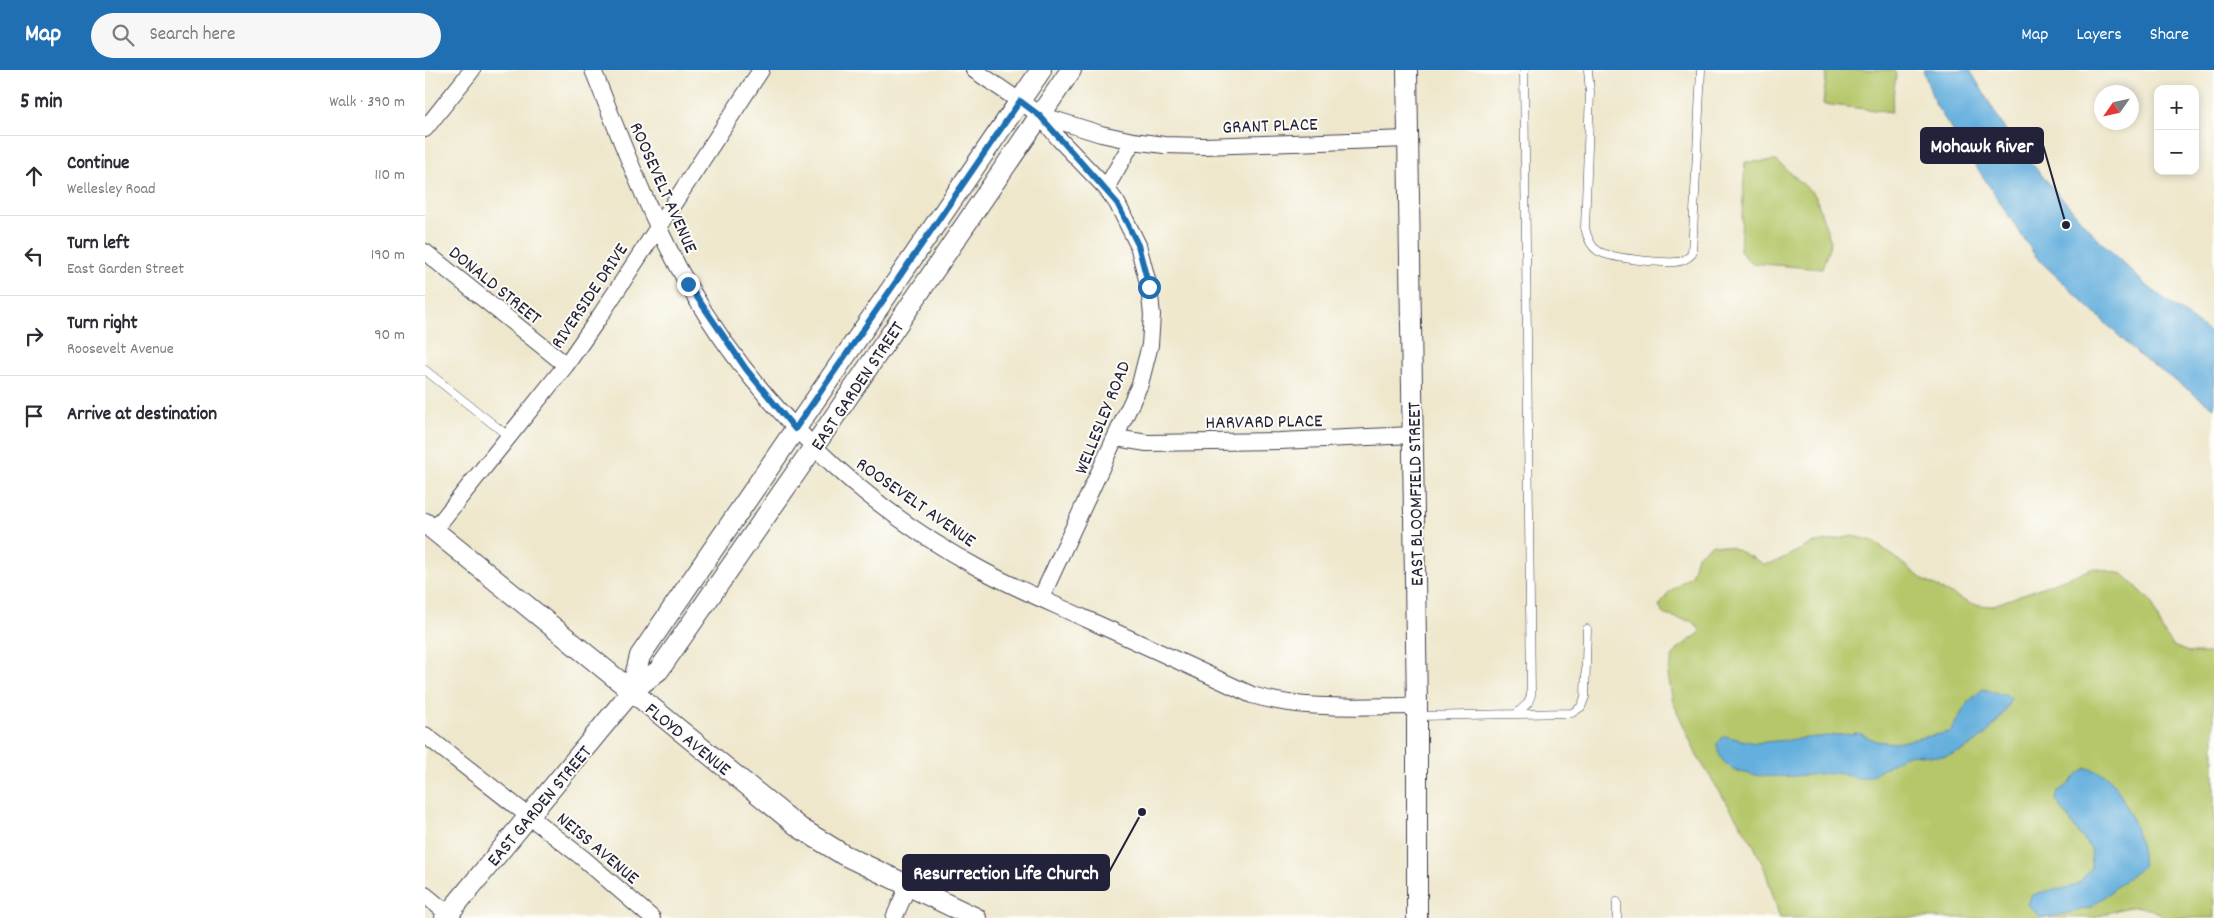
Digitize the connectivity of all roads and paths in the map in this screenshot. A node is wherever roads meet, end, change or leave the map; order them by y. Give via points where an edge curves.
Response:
1 (472, 70) edge
2 (593, 70) edge
3 (761, 70) edge
4 (974, 70) edge
5 (1041, 70) edge
6 (1071, 70) edge
7 (1407, 70) edge
8 (1523, 70) edge
9 (1588, 70) edge
10 (1701, 70) edge
11 (1020, 101) junction
12 (1040, 116) junction
13 (425, 129) edge
14 (1408, 139) junction
15 (1133, 141) junction
16 (1106, 188) junction
17 (657, 226) junction
18 (425, 252) edge
19 (566, 365) junction
20 (425, 370) edge
21 (795, 429) junction
22 (1413, 435) junction
23 (508, 436) junction
24 (1116, 438) junction
25 (813, 448) junction
26 (429, 526) edge
27 (1041, 598) junction
28 (1587, 629) dead end
29 (631, 692) junction
30 (1417, 711) junction
31 (1516, 714) junction
32 (425, 735) edge
33 (528, 815) junction
34 (909, 886) junction
35 (425, 895) edge
36 (1617, 902) dead end
37 (449, 917) edge
38 (652, 918) edge
39 (894, 918) edge
40 (976, 918) edge
41 (1417, 918) edge
42 (1617, 918) edge

1 - 13 street
2 - 17 street, ROOSEVELT AVENUE
3 - 17 street, RIVERSIDE DRIVE
4 - 11 street, WELLESLEY ROAD
5 - 11 street, EAST GARDEN STREET
6 - 12 street, EAST GARDEN STREET
7 - 14 street, EAST BLOOMFIELD STREET
8 - 31 lane via 1531,695 1529,703
9 - 10 lane via 1585,228 1588,240 1607,256 1676,262 1692,254
11 - 12 street, WELLESLEY ROAD
11 - 21 street, EAST GARDEN STREET
12 - 15 street, GRANT PLACE
12 - 16 street, WELLESLEY ROAD
12 - 25 street, EAST GARDEN STREET
14 - 15 street, GRANT PLACE via 1204,146
14 - 22 street, EAST BLOOMFIELD STREET
15 - 16 street
16 - 24 street, WELLESLEY ROAD via 1138,245 1149,287 1152,315 1151,345 1140,384
17 - 19 street, RIVERSIDE DRIVE
17 - 21 street, ROOSEVELT AVENUE via 688,284 719,332
18 - 19 street, DONALD STREET
19 - 23 street, RIVERSIDE DRIVE
20 - 23 lane
21 - 25 street, ROOSEVELT AVENUE
21 - 29 street, EAST GARDEN STREET via 640,656
22 - 24 street, HARVARD PLACE via 1279,441 1147,442
22 - 30 street, EAST BLOOMFIELD STREET
23 - 26 street, RIVERSIDE DRIVE
24 - 27 street, WELLESLEY ROAD
25 - 27 street, ROOSEVELT AVENUE via 912,527 979,569
25 - 29 street, EAST GARDEN STREET via 659,670
26 - 29 street, FLOYD AVENUE
27 - 30 street, ROOSEVELT AVENUE via 1253,695 1278,703
28 - 31 lane via 1585,697 1581,707 1572,713
29 - 33 street, EAST GARDEN STREET
29 - 34 street, FLOYD AVENUE via 800,828 844,855
30 - 31 lane
30 - 41 street, EAST BLOOMFIELD STREET
32 - 33 street, NEISS AVENUE
33 - 37 street, EAST GARDEN STREET
33 - 38 street, NEISS AVENUE via 585,859
34 - 39 street
34 - 40 street, FLOYD AVENUE
35 - 37 street
36 - 42 lane

